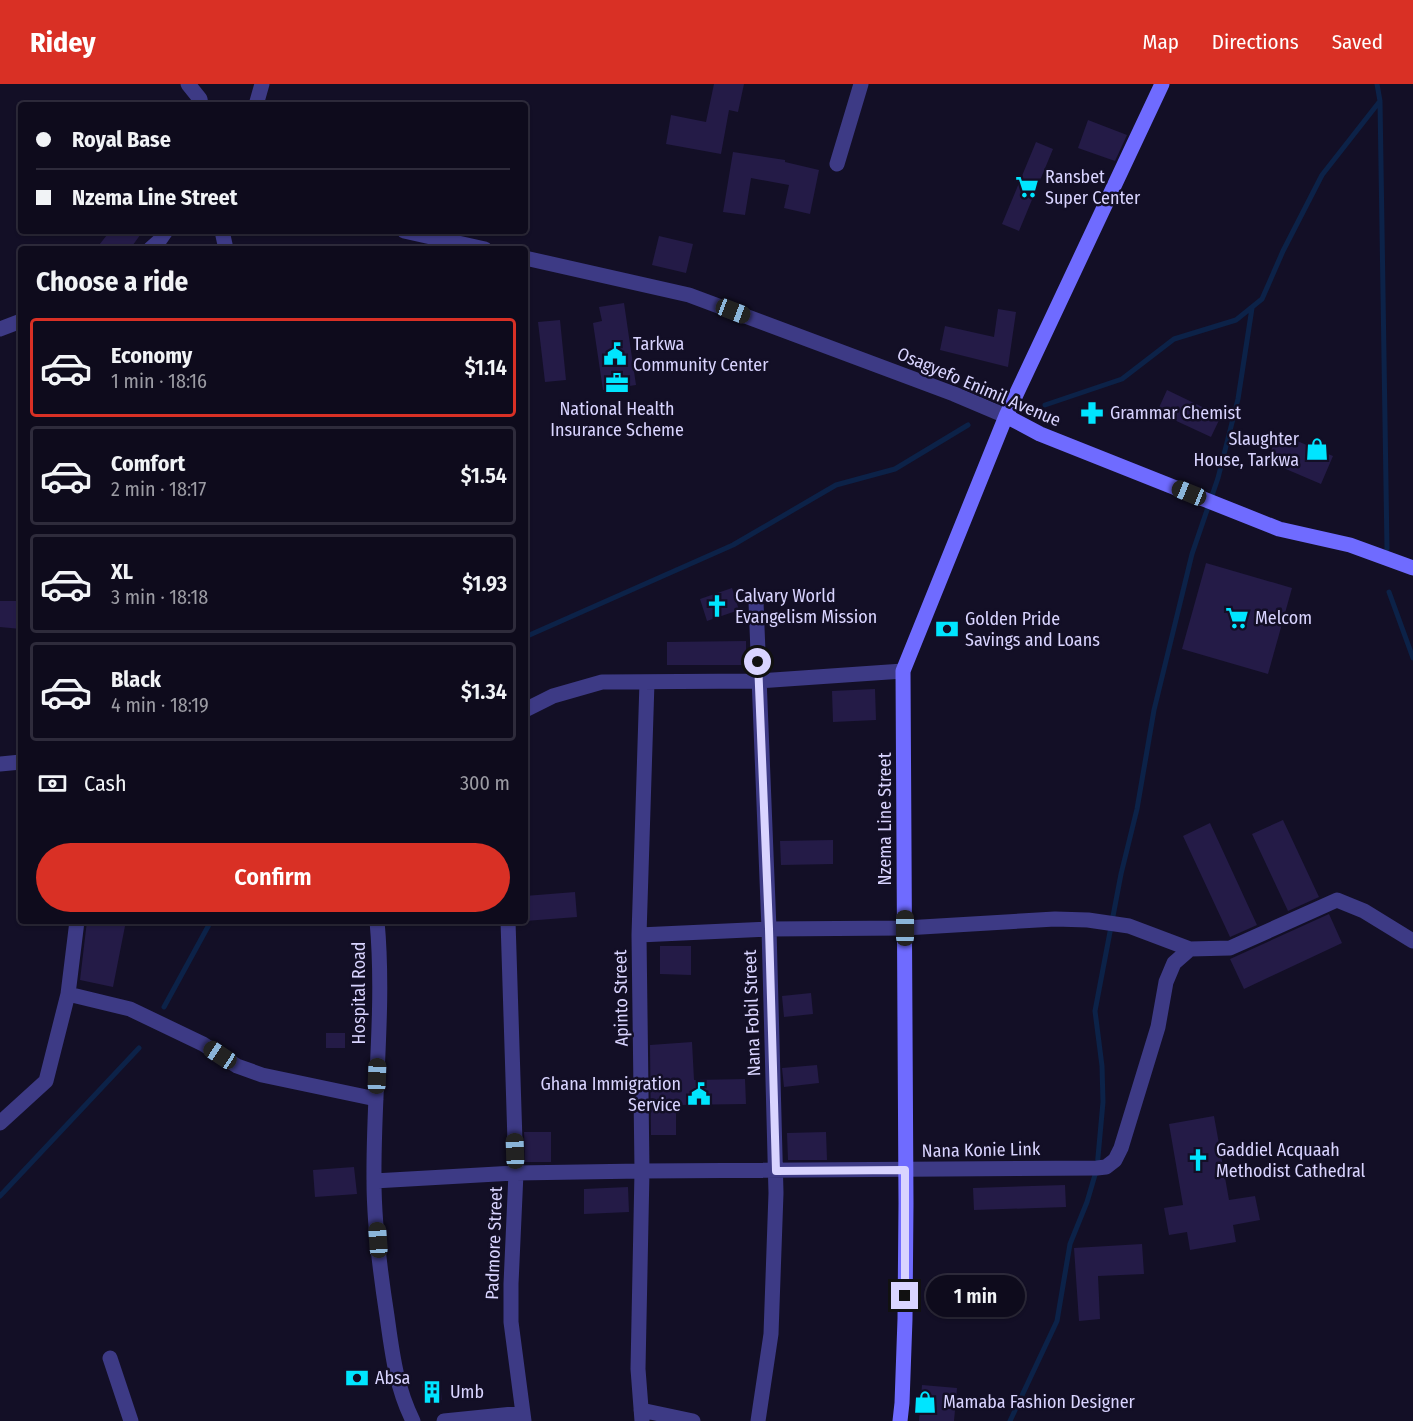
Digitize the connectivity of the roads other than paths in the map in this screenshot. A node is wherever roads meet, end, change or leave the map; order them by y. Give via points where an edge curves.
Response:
1 (188, 84) edge
2 (262, 84) edge
3 (861, 84) edge
4 (1162, 84) edge
5 (200, 102) edge
6 (257, 102) edge
7 (837, 164) dead end
8 (164, 234) edge
9 (418, 234) edge
10 (154, 246) edge
11 (472, 246) edge
12 (528, 259) edge
13 (18, 322) edge
14 (0, 329) edge
15 (1006, 416) junction
16 (1413, 568) edge
17 (756, 602) dead end
18 (903, 671) junction
19 (758, 681) junction
20 (646, 682) junction
21 (528, 708) edge
22 (18, 762) edge
23 (0, 764) edge
24 (77, 924) edge
25 (377, 924) edge
26 (508, 924) edge
27 (905, 928) junction
28 (769, 929) junction
29 (639, 935) junction
30 (1413, 941) edge
31 (1190, 949) junction
32 (68, 994) junction
33 (376, 1099) junction
34 (0, 1123) edge
35 (905, 1170) junction
36 (642, 1171) junction
37 (776, 1171) junction
38 (516, 1173) junction
39 (374, 1181) junction
40 (110, 1358) dead end
41 (641, 1415) edge
42 (523, 1417) edge
43 (131, 1421) edge
44 (413, 1421) edge
45 (444, 1421) edge
46 (693, 1421) edge
47 (758, 1421) edge
48 (900, 1421) edge

1 - 5 street
2 - 6 street
3 - 7 street
4 - 15 street, Nzema Line Street
8 - 10 street
9 - 11 street
12 - 15 street, Osagyefo Enimil Avenue via 689,294
13 - 14 street
15 - 16 street, Osagyefo Enimil Avenue via 1040,434 1279,529 1350,545
15 - 18 street, Nzema Line Street
17 - 19 street, Nana Fobil Street
18 - 19 street
18 - 27 street, Nzema Line Street
19 - 20 street
19 - 28 street, Nana Fobil Street
20 - 21 street via 602,682 553,696
20 - 29 street, Apinto Street
22 - 23 street
24 - 32 street
25 - 33 street, Hospital Road via 381,963
26 - 38 street, Padmore Street
27 - 28 street
27 - 31 street via 1088,920 1129,926
27 - 35 street, Nzema Line Street
28 - 29 street
28 - 37 street, Nana Fobil Street
29 - 36 street, Apinto Street
30 - 31 street via 1364,911 1337,900 1230,948
31 - 35 street, Nana Konie Link via 1174,963 1166,982 1158,1028 1132,1116 1115,1160 1106,1167
32 - 33 street via 130,1009 254,1072
32 - 34 street via 46,1081
33 - 39 street, Hospital Road
35 - 37 street, Nana Konie Link
35 - 48 street, Nzema Line Street
36 - 37 street, Nana Konie Link
36 - 38 street, Nana Konie Link
36 - 41 street, Apinto Street via 638,1369
37 - 47 street, Nana Fobil Street via 771,1334
38 - 39 street, Nana Konie Link
38 - 42 street, Padmore Street via 511,1322
39 - 44 street, Hospital Road via 381,1280 396,1379
40 - 43 street
41 - 46 street
42 - 45 street

